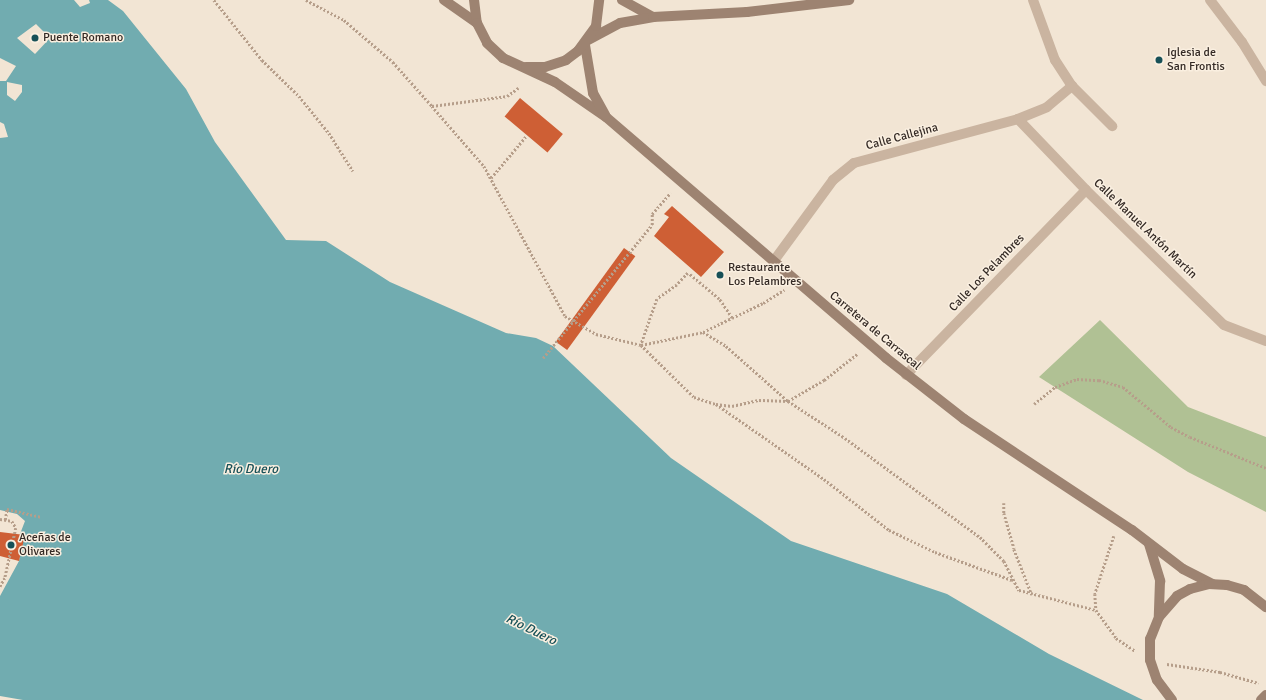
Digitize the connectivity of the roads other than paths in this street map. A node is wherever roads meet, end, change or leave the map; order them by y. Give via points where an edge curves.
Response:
1 (444, 0) edge
2 (474, 0) edge
3 (599, 0) edge
4 (622, 0) edge
5 (849, 0) edge
6 (1033, 0) edge
7 (1210, 0) edge
8 (652, 17) junction
9 (477, 23) junction
10 (586, 42) junction
11 (522, 67) junction
12 (1266, 81) edge
13 (1072, 86) junction
14 (606, 117) junction
15 (1018, 119) junction
16 (1112, 126) dead end
17 (1086, 190) junction
18 (773, 262) junction
19 (1266, 341) edge
20 (906, 375) junction
21 (1146, 541) junction
22 (1212, 584) junction
23 (1253, 595) junction
24 (1266, 600) edge
25 (1266, 607) edge
26 (1159, 617) junction
27 (1266, 695) edge
28 (1172, 700) edge
29 (1261, 700) edge

1 - 9 main road
2 - 9 main road
3 - 10 main road via 596,26
4 - 8 main road
5 - 8 main road via 747,12
6 - 13 street via 1055,60
7 - 12 street via 1242,42
8 - 10 main road via 620,23
9 - 11 main road, Carretera de Carrascal via 487,43 503,58
10 - 11 main road via 566,60 545,67
10 - 14 main road, Carretera de Carrascal via 593,93
11 - 14 main road, Carretera de Carrascal via 555,82
13 - 15 street, Calle Callejina via 1048,107
13 - 16 street
14 - 18 main road, Carretera de Carrascal
15 - 17 street, Calle Manuel Antón Martín
15 - 18 street, Calle Callejina via 854,163 833,180
17 - 19 street, Calle Manuel Antón Martín via 1224,325
17 - 20 street, Calle Los Pelambres
18 - 20 main road, Carretera de Carrascal
20 - 21 main road, Carretera de Carrascal via 988,436
21 - 22 main road, Carretera de Carrascal via 1183,569
21 - 26 main road via 1153,553 1159,576
22 - 23 main road via 1236,587
22 - 26 main road via 1183,592
23 - 24 main road
23 - 25 main road
26 - 28 main road, bridge via 1150,639 1150,660 1157,680
27 - 29 main road

